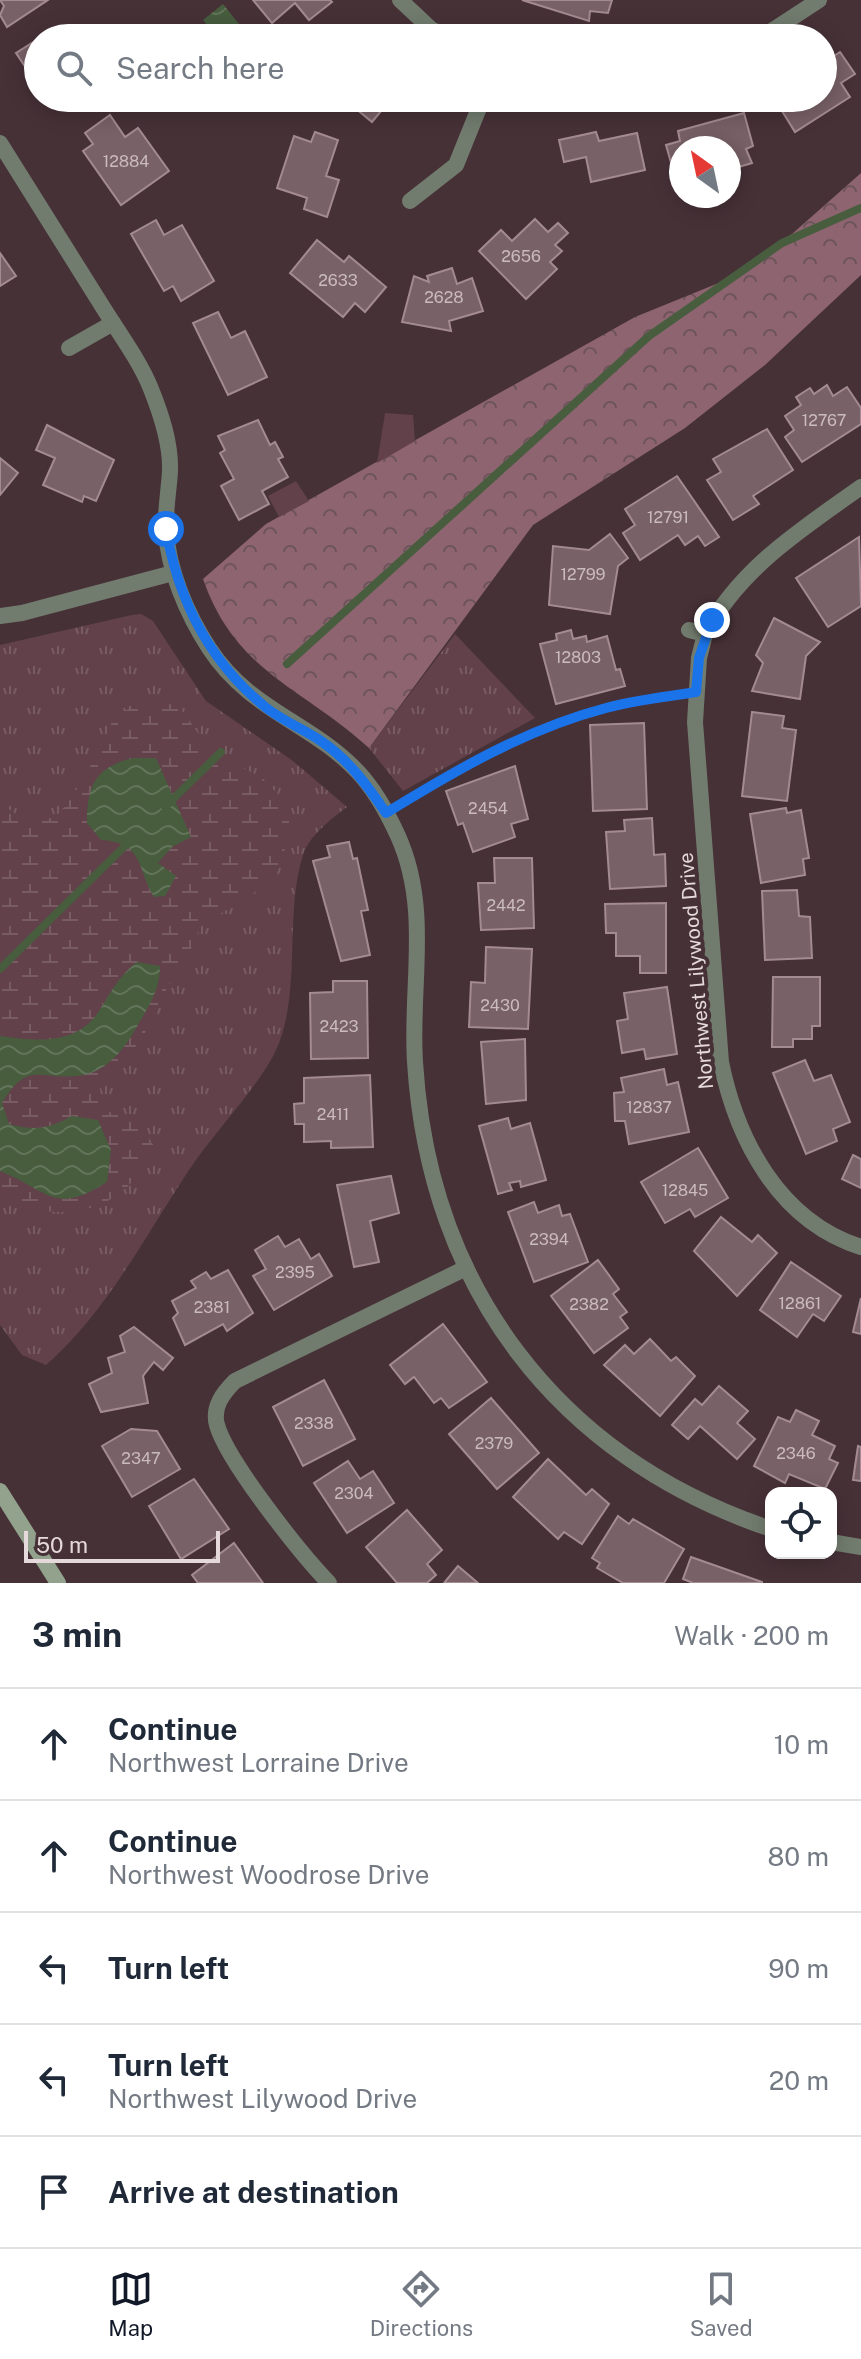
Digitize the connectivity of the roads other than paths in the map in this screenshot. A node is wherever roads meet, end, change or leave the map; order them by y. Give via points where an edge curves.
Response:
1 (400, 0) edge
2 (819, 0) edge
3 (426, 24) edge
4 (782, 24) edge
5 (477, 112) edge
6 (0, 143) edge
7 (410, 201) dead end
8 (113, 323) junction
9 (69, 348) dead end
10 (861, 487) edge
11 (173, 573) junction
12 (0, 616) edge
13 (861, 1247) edge
14 (466, 1268) junction
15 (2, 1499) edge
16 (765, 1527) edge
17 (837, 1543) edge
18 (861, 1547) edge
19 (58, 1583) edge
20 (329, 1583) edge

1 - 3 street
2 - 4 street
5 - 7 street via 456,165
6 - 8 street
8 - 9 street
8 - 11 street via 150,385 166,437 166,529
10 - 13 street, Northwest Lilywood Drive via 757,565 697,632 695,722 721,1062 729,1103 748,1147 775,1186 811,1220
11 - 12 street
11 - 14 street via 209,648 233,678 266,708 323,742 359,773 386,813 413,876 420,1129
14 - 16 street via 536,1379 598,1437 670,1487
14 - 20 street via 235,1381 217,1407 216,1424 226,1444 275,1518
15 - 19 main road
17 - 18 street

